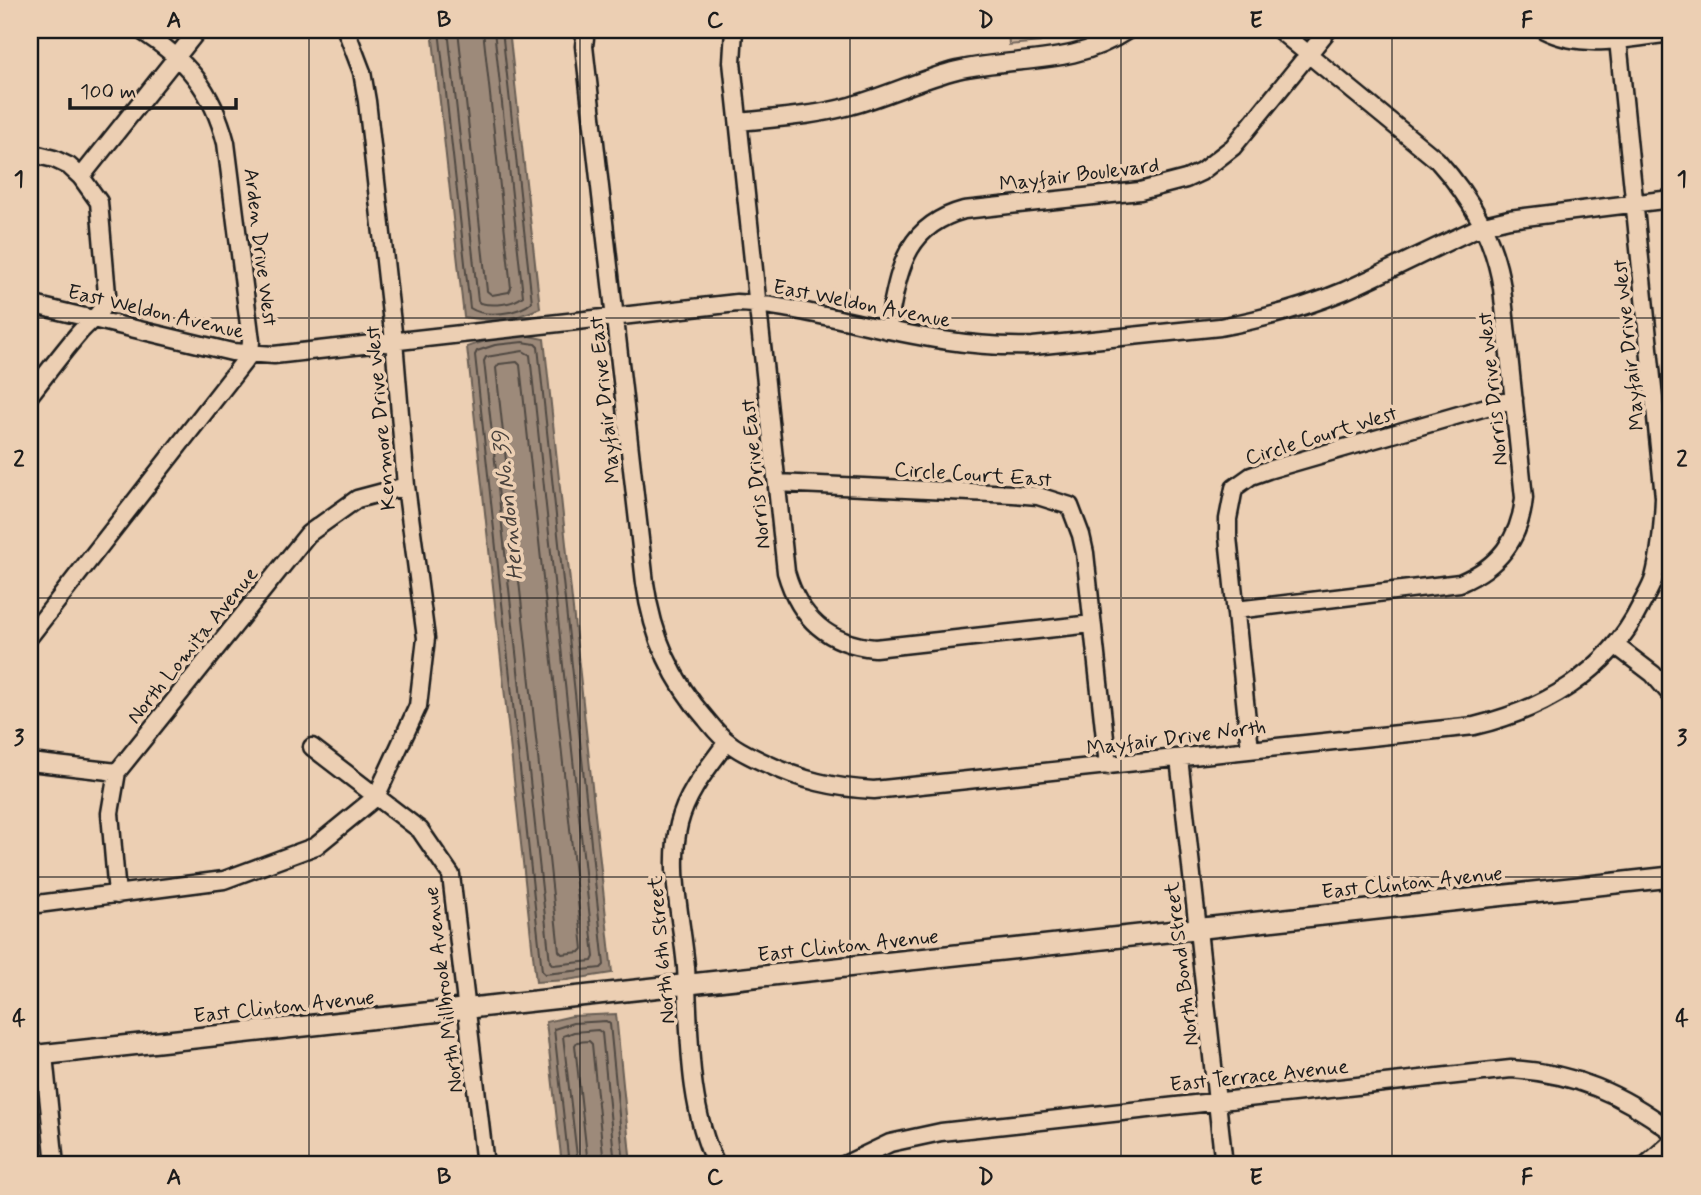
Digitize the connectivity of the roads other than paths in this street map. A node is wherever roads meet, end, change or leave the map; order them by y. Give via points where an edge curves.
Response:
1 (140, 30) edge
2 (198, 30) edge
3 (346, 30) edge
4 (586, 30) edge
5 (734, 30) edge
6 (1128, 30) edge
7 (1279, 30) edge
8 (1328, 30) edge
9 (1544, 30) edge
10 (1671, 33) edge
11 (1617, 34) edge
12 (1309, 54) junction
13 (176, 56) junction
14 (738, 122) junction
15 (30, 153) edge
16 (81, 177) junction
17 (1671, 200) edge
18 (1636, 203) junction
19 (1484, 225) junction
20 (757, 303) junction
21 (30, 304) edge
22 (616, 316) junction
23 (95, 319) junction
24 (887, 330) junction
25 (394, 341) junction
26 (250, 354) junction
27 (30, 395) edge
28 (1514, 399) junction
29 (777, 483) junction
30 (406, 486) junction
31 (1236, 610) junction
32 (1092, 624) junction
33 (30, 636) edge
34 (1615, 645) junction
35 (1671, 695) edge
36 (727, 742) junction
37 (312, 747) dead end
38 (1250, 749) junction
39 (1179, 758) junction
40 (30, 762) edge
41 (1108, 766) junction
42 (117, 772) junction
43 (376, 797) junction
44 (1671, 877) edge
45 (117, 895) junction
46 (30, 905) edge
47 (1198, 929) junction
48 (686, 986) junction
49 (467, 1009) junction
50 (37, 1056) edge
51 (1218, 1101) junction
52 (1671, 1131) edge
53 (1671, 1143) edge
54 (54, 1165) edge
55 (485, 1165) edge
56 (716, 1165) edge
57 (844, 1165) edge
58 (1224, 1165) edge
59 (1646, 1165) edge

1 - 13 street, Arden Drive West
2 - 13 street
3 - 25 street, Kenmore Drive West via 367,101
4 - 22 street, Mayfair Drive East via 584,46
5 - 14 street, Norris Drive East
6 - 14 street via 1110,42 1070,55 957,70 854,106
7 - 12 street, Norris Drive West
8 - 12 street, Mayfair Boulevard
9 - 11 street via 1572,41
10 - 11 street
11 - 18 street, Mayfair Drive West
12 - 19 street, Norris Drive West via 1437,160
12 - 24 street, Mayfair Boulevard via 1233,147 1186,179 1140,191 964,210 933,222 904,258
13 - 16 street
13 - 26 street, Arden Drive West via 210,97 226,144
14 - 20 street, Norris Drive East
15 - 16 street via 69,166
16 - 23 street via 99,202 107,294
17 - 18 street, East Weldon Avenue
18 - 19 street, East Weldon Avenue
18 - 34 street, Mayfair Drive West via 1664,497 1663,536 1653,580
19 - 24 street, East Weldon Avenue via 1342,292 1220,327 1002,347
19 - 28 street, Norris Drive West via 1500,272
20 - 22 street, East Weldon Avenue
20 - 24 street, East Weldon Avenue
20 - 29 street, Norris Drive East
21 - 23 street, East Weldon Avenue
22 - 25 street, East Weldon Avenue
22 - 36 street, Mayfair Drive East via 653,626 673,674
23 - 26 street, East Weldon Avenue
23 - 27 street
25 - 26 street, East Weldon Avenue
25 - 30 street, Kenmore Drive West
26 - 33 street, Arden Drive West
28 - 31 street, Circle Court West via 1251,476 1234,488 1228,519
28 - 31 street, Norris Drive West via 1523,510 1504,554 1483,572 1447,586
29 - 32 street, Circle Court East via 1013,494 1070,506 1081,535
29 - 32 street, Norris Drive East via 791,589 806,614 830,636 862,647 887,648
30 - 42 street, North Lomita Avenue via 357,499 308,534
30 - 43 street, Kenmore Drive West via 426,638 418,706
31 - 38 street, Circle Court West
32 - 41 street, Circle Court East
34 - 35 street via 1653,674
34 - 38 street, Mayfair Drive North via 1558,694 1497,720
36 - 41 street, Mayfair Drive North via 800,778 855,789 897,789
36 - 48 street, North 6th Street via 693,788 676,841
37 - 43 street, North Millbrook Avenue
38 - 39 street, Mayfair Drive North
39 - 41 street, Mayfair Drive North
39 - 47 street, North Bond Street
40 - 42 street
42 - 45 street, North Lomita Avenue via 110,813
43 - 45 street via 316,846 224,880
43 - 49 street, North Millbrook Avenue via 420,830 451,875
44 - 47 main road, East Clinton Avenue
45 - 46 street
47 - 48 main road, East Clinton Avenue
47 - 51 street, North Bond Street
48 - 49 main road, East Clinton Avenue
48 - 56 street, North 6th Street via 699,1117
49 - 50 main road, East Clinton Avenue
49 - 55 street, North Millbrook Avenue
50 - 54 street
51 - 52 street, East Terrace Avenue via 1522,1070 1598,1087
51 - 57 street, East Terrace Avenue via 922,1135 890,1143
51 - 58 street, North Bond Street
53 - 59 street

